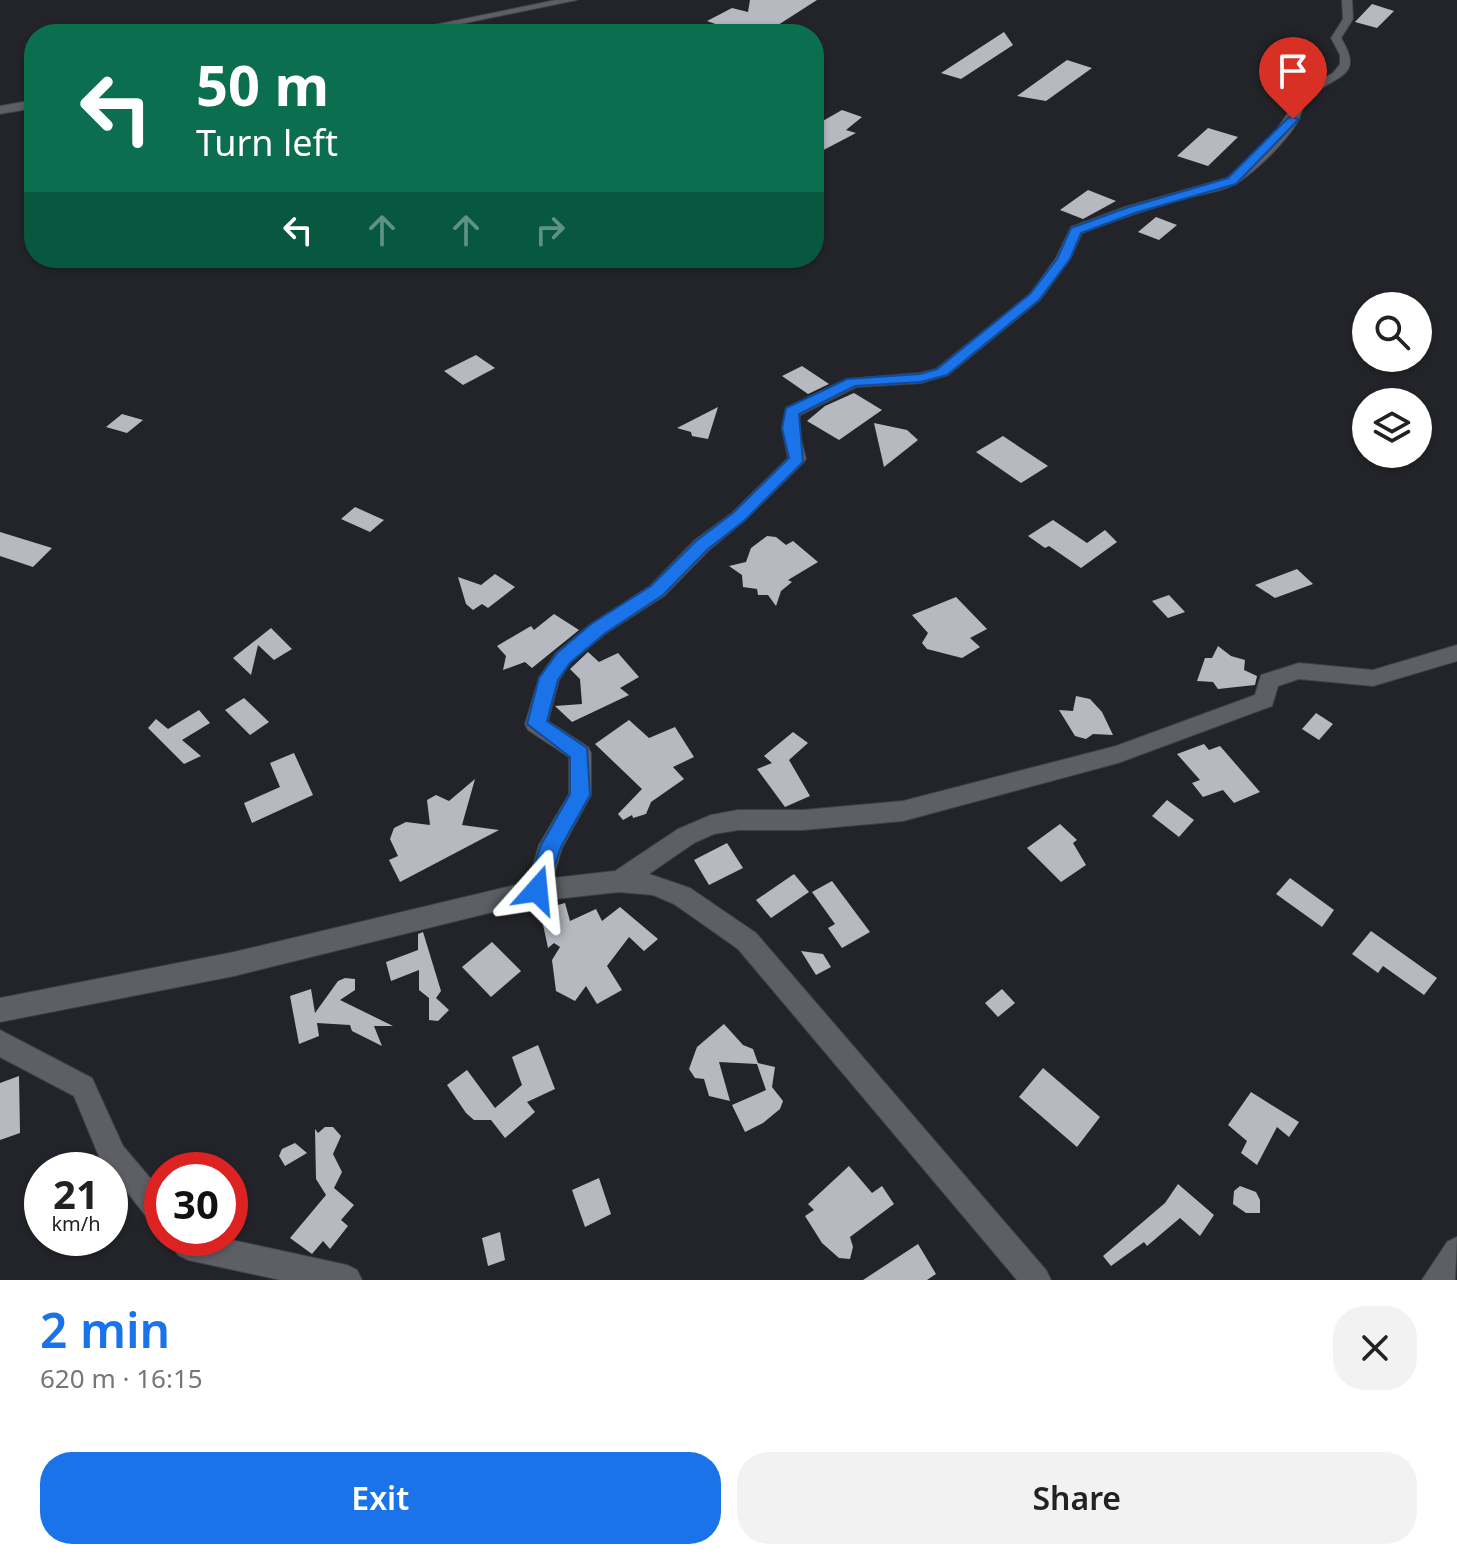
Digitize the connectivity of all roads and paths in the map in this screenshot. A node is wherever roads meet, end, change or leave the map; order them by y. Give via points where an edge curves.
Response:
1 (572, 0) edge
2 (1347, 0) edge
3 (447, 24) edge
4 (24, 106) edge
5 (0, 110) edge
6 (1457, 653) edge
7 (619, 881) junction
8 (537, 890) junction
9 (0, 1010) edge
10 (0, 1043) edge
11 (144, 1193) edge
12 (1457, 1252) edge
13 (238, 1256) edge
14 (347, 1280) edge
15 (1036, 1280) edge
16 (1437, 1280) edge

1 - 3 street
2 - 8 street via 1348,19 1336,38 1346,64 1307,93 1293,119 1246,170 1232,181 1076,230 1063,259 1035,297 942,372 853,382 792,412 797,459 657,591 563,658 549,678 536,724 580,753 580,795 551,845
4 - 5 street
6 - 7 street via 1373,678 1299,671 1268,681 1265,700 1118,754 903,811 711,825 663,849
7 - 8 street
7 - 15 street via 654,885 682,896 747,941
8 - 9 street via 234,964
10 - 11 street via 83,1087 113,1156
12 - 16 street
13 - 14 street

